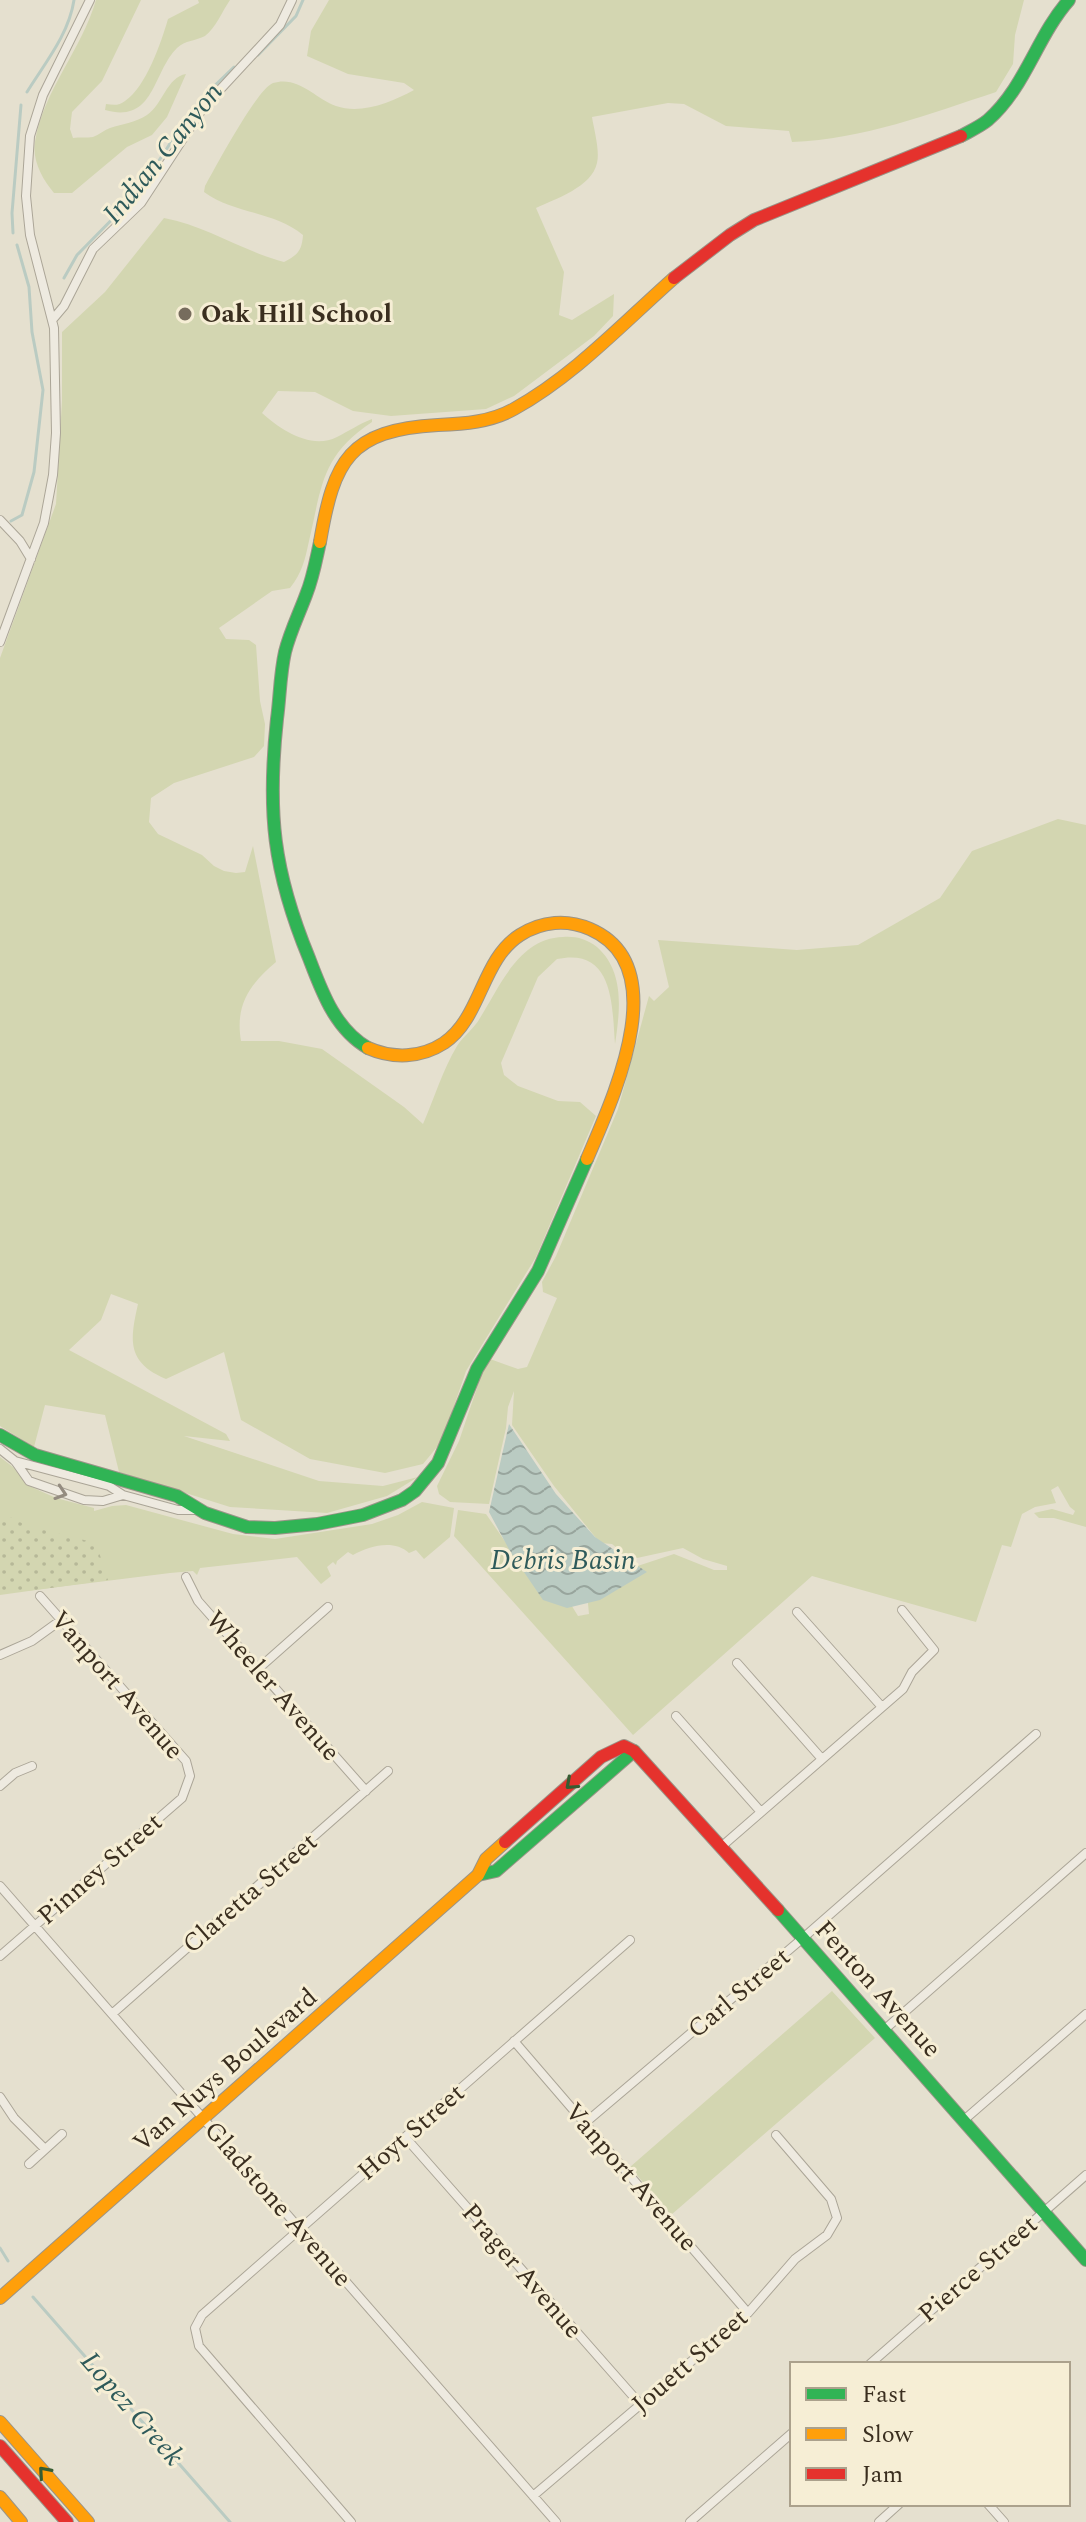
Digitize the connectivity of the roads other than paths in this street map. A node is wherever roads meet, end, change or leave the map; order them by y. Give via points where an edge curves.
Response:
1 (90, 0) edge
2 (292, 0) edge
3 (1069, 0) edge
4 (53, 319) junction
5 (0, 520) edge
6 (31, 559) junction
7 (0, 642) edge
8 (0, 1435) edge
9 (0, 1449) edge
10 (15, 1461) junction
11 (123, 1495) junction
12 (196, 1510) junction
13 (186, 1577) dead end
14 (40, 1596) dead end
15 (328, 1607) dead end
16 (902, 1610) dead end
17 (797, 1612) dead end
18 (61, 1620) junction
19 (0, 1655) edge
20 (737, 1663) dead end
21 (258, 1669) junction
22 (882, 1707) junction
23 (676, 1716) dead end
24 (1036, 1734) dead end
25 (634, 1751) junction
26 (822, 1759) junction
27 (32, 1766) dead end
28 (388, 1771) dead end
29 (190, 1776) joint
30 (0, 1786) edge
31 (366, 1791) junction
32 (761, 1812) junction
33 (528, 1822) junction
34 (538, 1835) junction
35 (721, 1847) junction
36 (1086, 1853) edge
37 (478, 1875) junction
38 (0, 1886) edge
39 (35, 1926) junction
40 (803, 1938) junction
41 (630, 1940) dead end
42 (0, 1956) edge
43 (112, 2014) junction
44 (1086, 2014) edge
45 (884, 2030) junction
46 (514, 2041) junction
47 (0, 2097) edge
48 (203, 2119) junction
49 (964, 2120) junction
50 (585, 2123) junction
51 (62, 2134) dead end
52 (776, 2135) dead end
53 (405, 2137) junction
54 (45, 2149) junction
55 (29, 2164) dead end
56 (1086, 2175) edge
57 (1044, 2212) junction
58 (300, 2229) junction
59 (1086, 2260) edge
60 (0, 2298) edge
61 (748, 2313) junction
62 (872, 2362) edge
63 (640, 2404) junction
64 (0, 2422) edge
65 (790, 2435) edge
66 (0, 2446) edge
67 (533, 2496) junction
68 (0, 2500) edge
69 (897, 2506) edge
70 (990, 2506) edge
71 (20, 2522) edge
72 (67, 2522) edge
73 (88, 2522) edge
74 (351, 2522) edge
75 (556, 2522) edge
76 (690, 2522) edge
77 (879, 2522) edge
78 (1004, 2522) edge

1 - 4 street via 43,95 30,136 30,235
2 - 4 street via 280,25 203,108 141,203 93,249
3 - 12 main road via 998,108 978,127 750,223 696,261 593,352 507,414 485,422 392,429 362,442 339,468 314,572 285,650 271,784 285,891 333,1012 351,1037 377,1051 422,1053 450,1038 505,948 538,926 561,922 596,931 628,963 633,981 630,1033 616,1090 546,1257 479,1365 449,1444 419,1487 372,1513 284,1528 240,1525
4 - 6 street via 53,475
5 - 6 street
6 - 7 street
8 - 12 main road via 35,1455 177,1496
9 - 10 street
10 - 11 street via 109,1486
10 -> 11 street via 29,1481 72,1496 95,1502
11 - 12 street
13 - 21 street, Wheeler Avenue via 198,1601
14 - 18 street, Vanport Avenue
15 - 21 street
16 - 22 street via 934,1650
17 - 22 street
18 - 19 street
18 - 29 street, Vanport Avenue via 186,1761
20 - 26 street
21 - 31 street, Wheeler Avenue
22 - 26 street
23 - 32 street
24 - 40 street, Carl Street
25 -> 33 main road, Van Nuys Boulevard via 624,1746 612,1750
25 - 34 main road, Van Nuys Boulevard
25 - 35 main road, Fenton Avenue
26 - 32 street
27 - 30 street
28 - 31 street, Claretta Street
29 - 39 street, Pinney Street via 182,1798
31 - 43 street, Claretta Street
32 - 35 street
33 - 34 main road
33 - 37 main road, Van Nuys Boulevard via 486,1859
34 - 37 main road, Van Nuys Boulevard via 496,1871
35 - 40 main road, Fenton Avenue
36 - 45 street
37 - 48 main road, Van Nuys Boulevard
38 - 39 street, Gladstone Avenue
39 - 42 street, Pinney Street
39 - 43 street, Gladstone Avenue
40 - 45 main road, Fenton Avenue
40 - 50 street, Carl Street
41 - 46 street, Hoyt Street
43 - 48 street, Gladstone Avenue
44 - 49 street
45 - 49 main road, Fenton Avenue
46 - 50 street, Vanport Avenue
46 - 53 street, Hoyt Street
47 - 54 street
48 - 58 street, Gladstone Avenue
48 - 60 main road, Van Nuys Boulevard
49 - 57 main road, Fenton Avenue
50 - 61 street, Vanport Avenue
51 - 54 street
52 - 61 street, Jouett Street via 831,2199 837,2218 827,2235 795,2259
53 - 58 street, Hoyt Street
53 - 63 street, Prager Avenue
54 - 55 street
56 - 57 street, Pierce Street
57 - 59 main road, Fenton Avenue
57 - 62 street, Pierce Street
58 - 67 street, Gladstone Avenue
58 - 74 street, Hoyt Street via 202,2315 195,2328 199,2346
61 - 63 street, Jouett Street
63 - 67 street, Jouett Street
73 -> 64 main road
65 - 76 street
66 - 72 main road
67 - 75 street, Gladstone Avenue
68 - 71 main road
69 - 77 street
70 - 78 street

